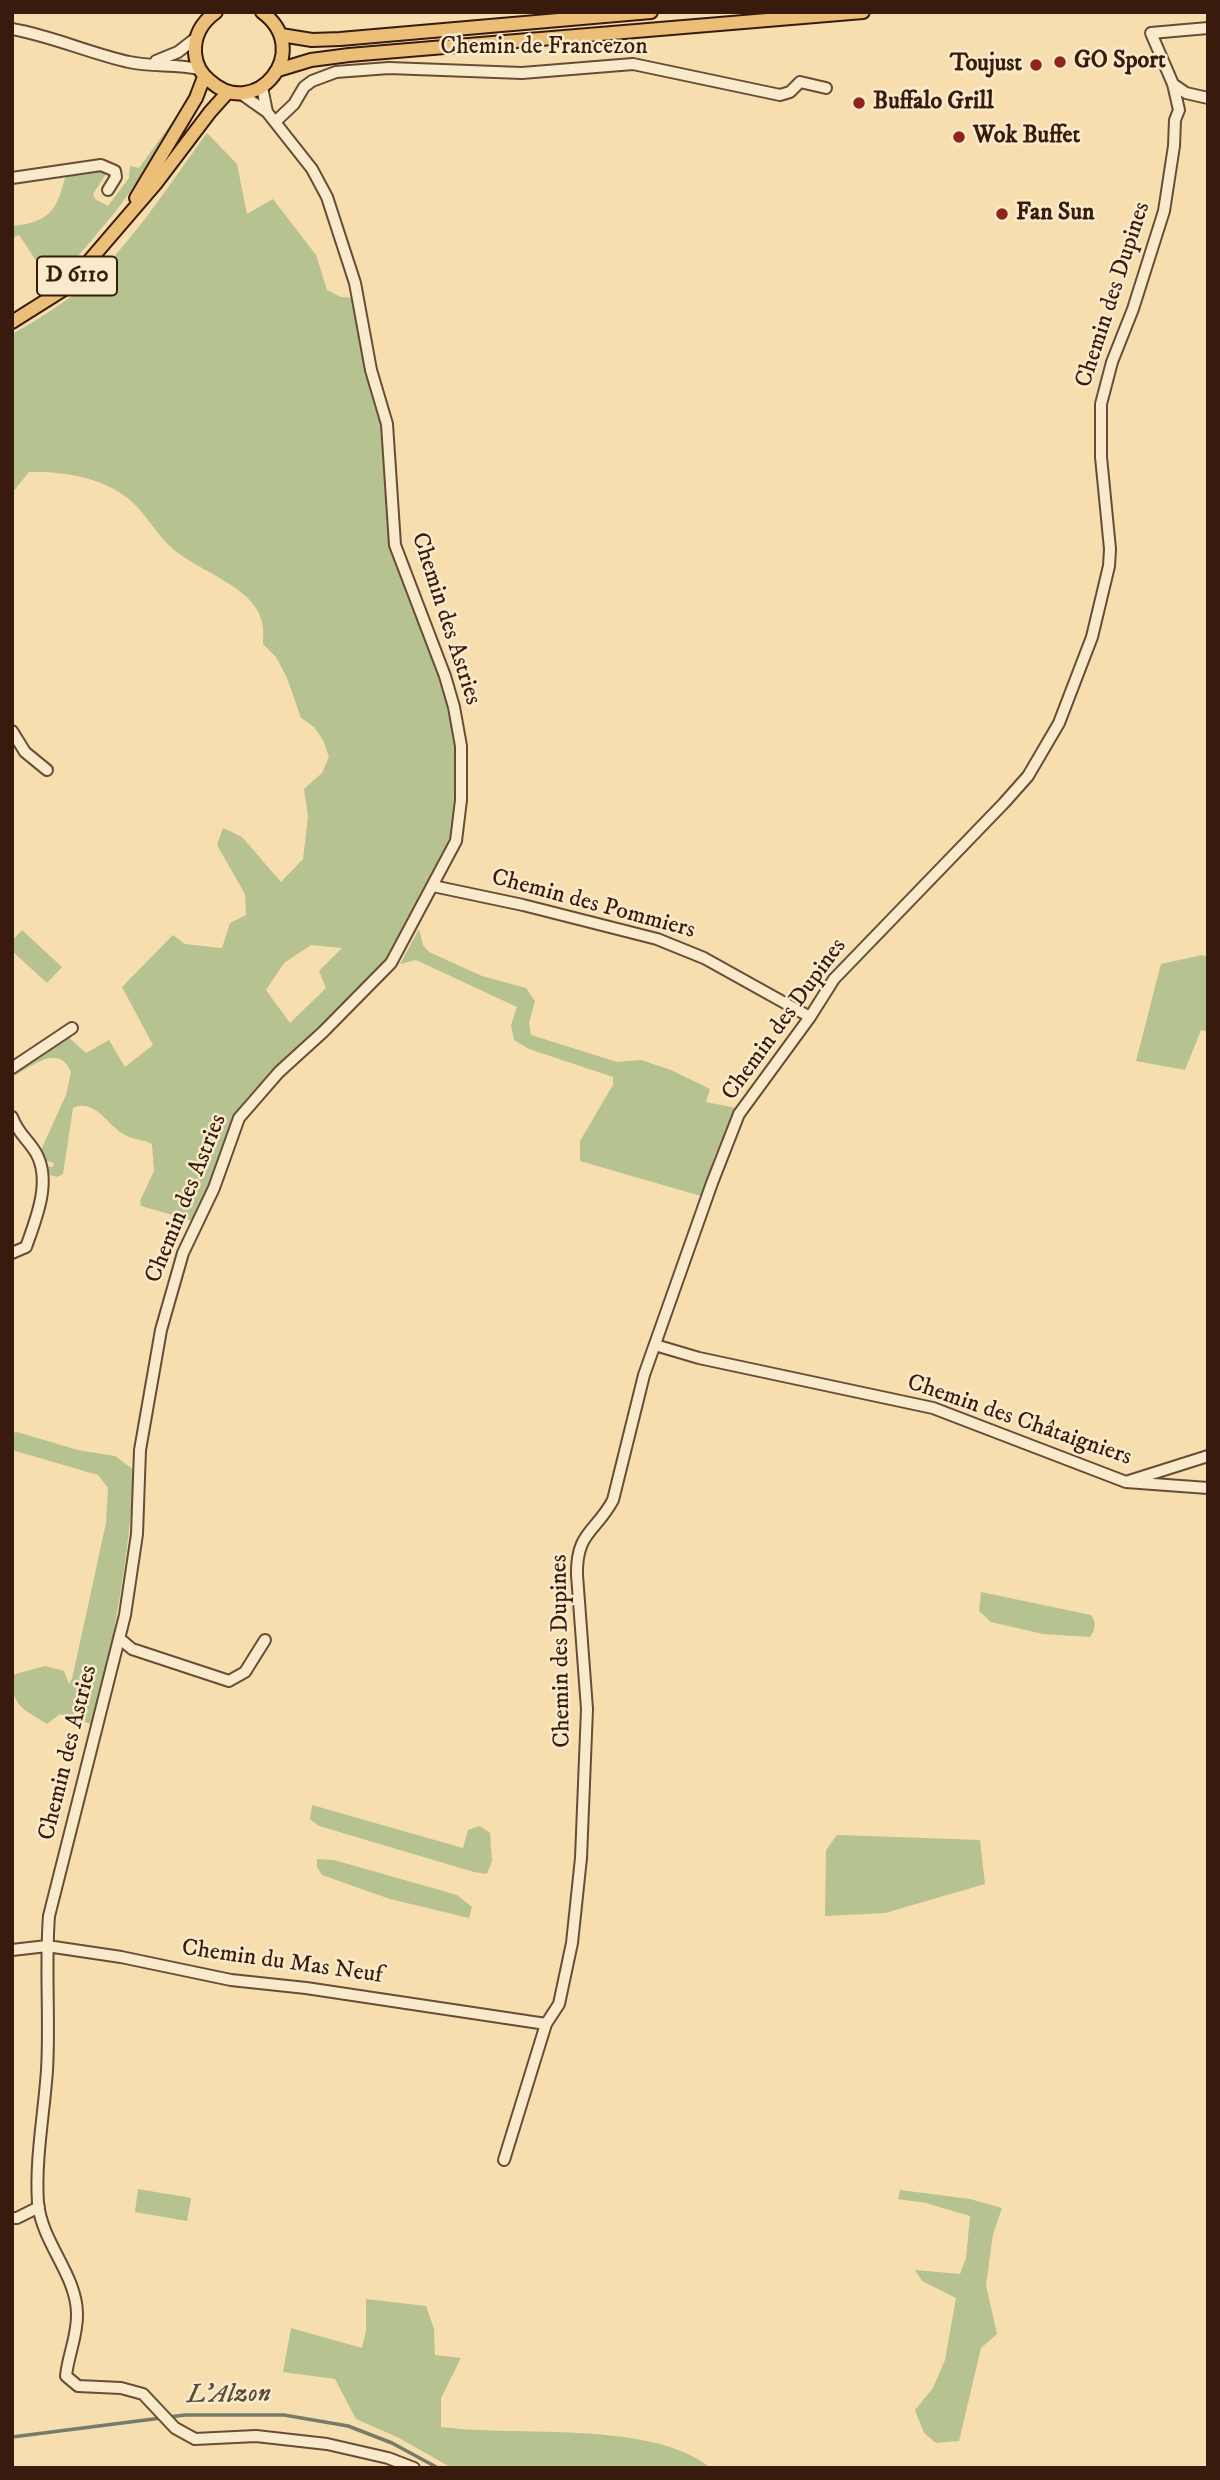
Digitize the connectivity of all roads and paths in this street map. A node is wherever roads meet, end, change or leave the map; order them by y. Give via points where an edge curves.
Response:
1 (216, 12) edge
2 (262, 12) edge
3 (651, 12) edge
4 (863, 12) edge
5 (1208, 28) edge
6 (12, 29) edge
7 (281, 35) junction
8 (196, 38) junction
9 (150, 64) junction
10 (278, 70) junction
11 (202, 73) junction
12 (1173, 84) junction
13 (262, 87) junction
14 (826, 88) dead end
15 (234, 93) junction
16 (1208, 99) edge
17 (271, 117) junction
18 (12, 178) edge
19 (108, 190) dead end
20 (128, 215) junction
21 (12, 322) edge
22 (12, 732) edge
23 (47, 770) dead end
24 (433, 886) junction
25 (810, 1017) junction
26 (72, 1028) dead end
27 (12, 1068) edge
28 (12, 1116) edge
29 (12, 1253) edge
30 (655, 1345) junction
31 (1208, 1456) edge
32 (1126, 1482) junction
33 (1208, 1488) edge
34 (119, 1638) junction
35 (265, 1640) dead end
36 (47, 1946) junction
37 (12, 1950) edge
38 (546, 2024) junction
39 (504, 2160) dead end
40 (39, 2207) junction
41 (12, 2218) edge
42 (414, 2468) edge

1 - 8 main road
2 - 7 main road
3 - 7 main road via 340,39
4 - 10 main road via 349,55
5 - 12 street, Chemin des Dupines via 1150,33
6 - 9 street via 131,63
7 - 10 main road
8 - 9 street via 172,56
8 - 11 main road via 196,59
9 - 11 street
10 - 13 main road
11 - 15 main road via 215,86
11 - 20 main road, D 6110 via 196,98
12 - 16 street
12 - 25 street, Chemin des Dupines via 1179,110 1164,211 1101,404 1110,549 1088,649 1059,723 1028,776 835,979
13 - 15 main road
13 - 17 street, Chemin des Astries
14 - 17 street, Chemin de Francezon via 800,82 780,95 633,64 522,73 381,68 337,72 312,81 294,104
15 - 17 street, Chemin des Astries
15 - 20 main road, D 6110 via 210,112
17 - 24 street, Chemin des Astries via 327,197 355,283 387,424 395,545 454,707 461,746 461,800 456,841
18 - 19 street via 101,165 115,171
20 - 21 main road, D 6110 via 66,288
22 - 23 street via 25,752
24 - 25 street, Chemin des Pommiers via 657,939 704,958
24 - 34 street, Chemin des Astries via 391,963 279,1072 239,1118 214,1188 183,1253 161,1330 140,1450 137,1534
25 - 30 street, Chemin des Dupines via 739,1114
26 - 27 street
28 - 29 street via 37,1155 42,1177 39,1207 26,1247
30 - 32 street, Chemin des Châtaigniers via 933,1408
30 - 38 street, Chemin des Dupines via 614,1500 581,1542 576,1561 587,1709 581,1858 572,1943 559,2004
31 - 32 street
32 - 33 street, Chemin des Châtaigniers
34 - 35 street via 132,1649 229,1681 245,1672
34 - 36 street, Chemin des Astries via 49,1916
36 - 37 street, Chemin du Mas Neuf
36 - 38 street, Chemin du Mas Neuf via 230,1980
36 - 40 street, Chemin des Astries via 47,2068
38 - 39 street, Chemin des Dupines
40 - 41 street
40 - 42 street, Chemin des Astries via 77,2312 66,2376 78,2386 143,2393 175,2428 195,2439 256,2436 327,2444

